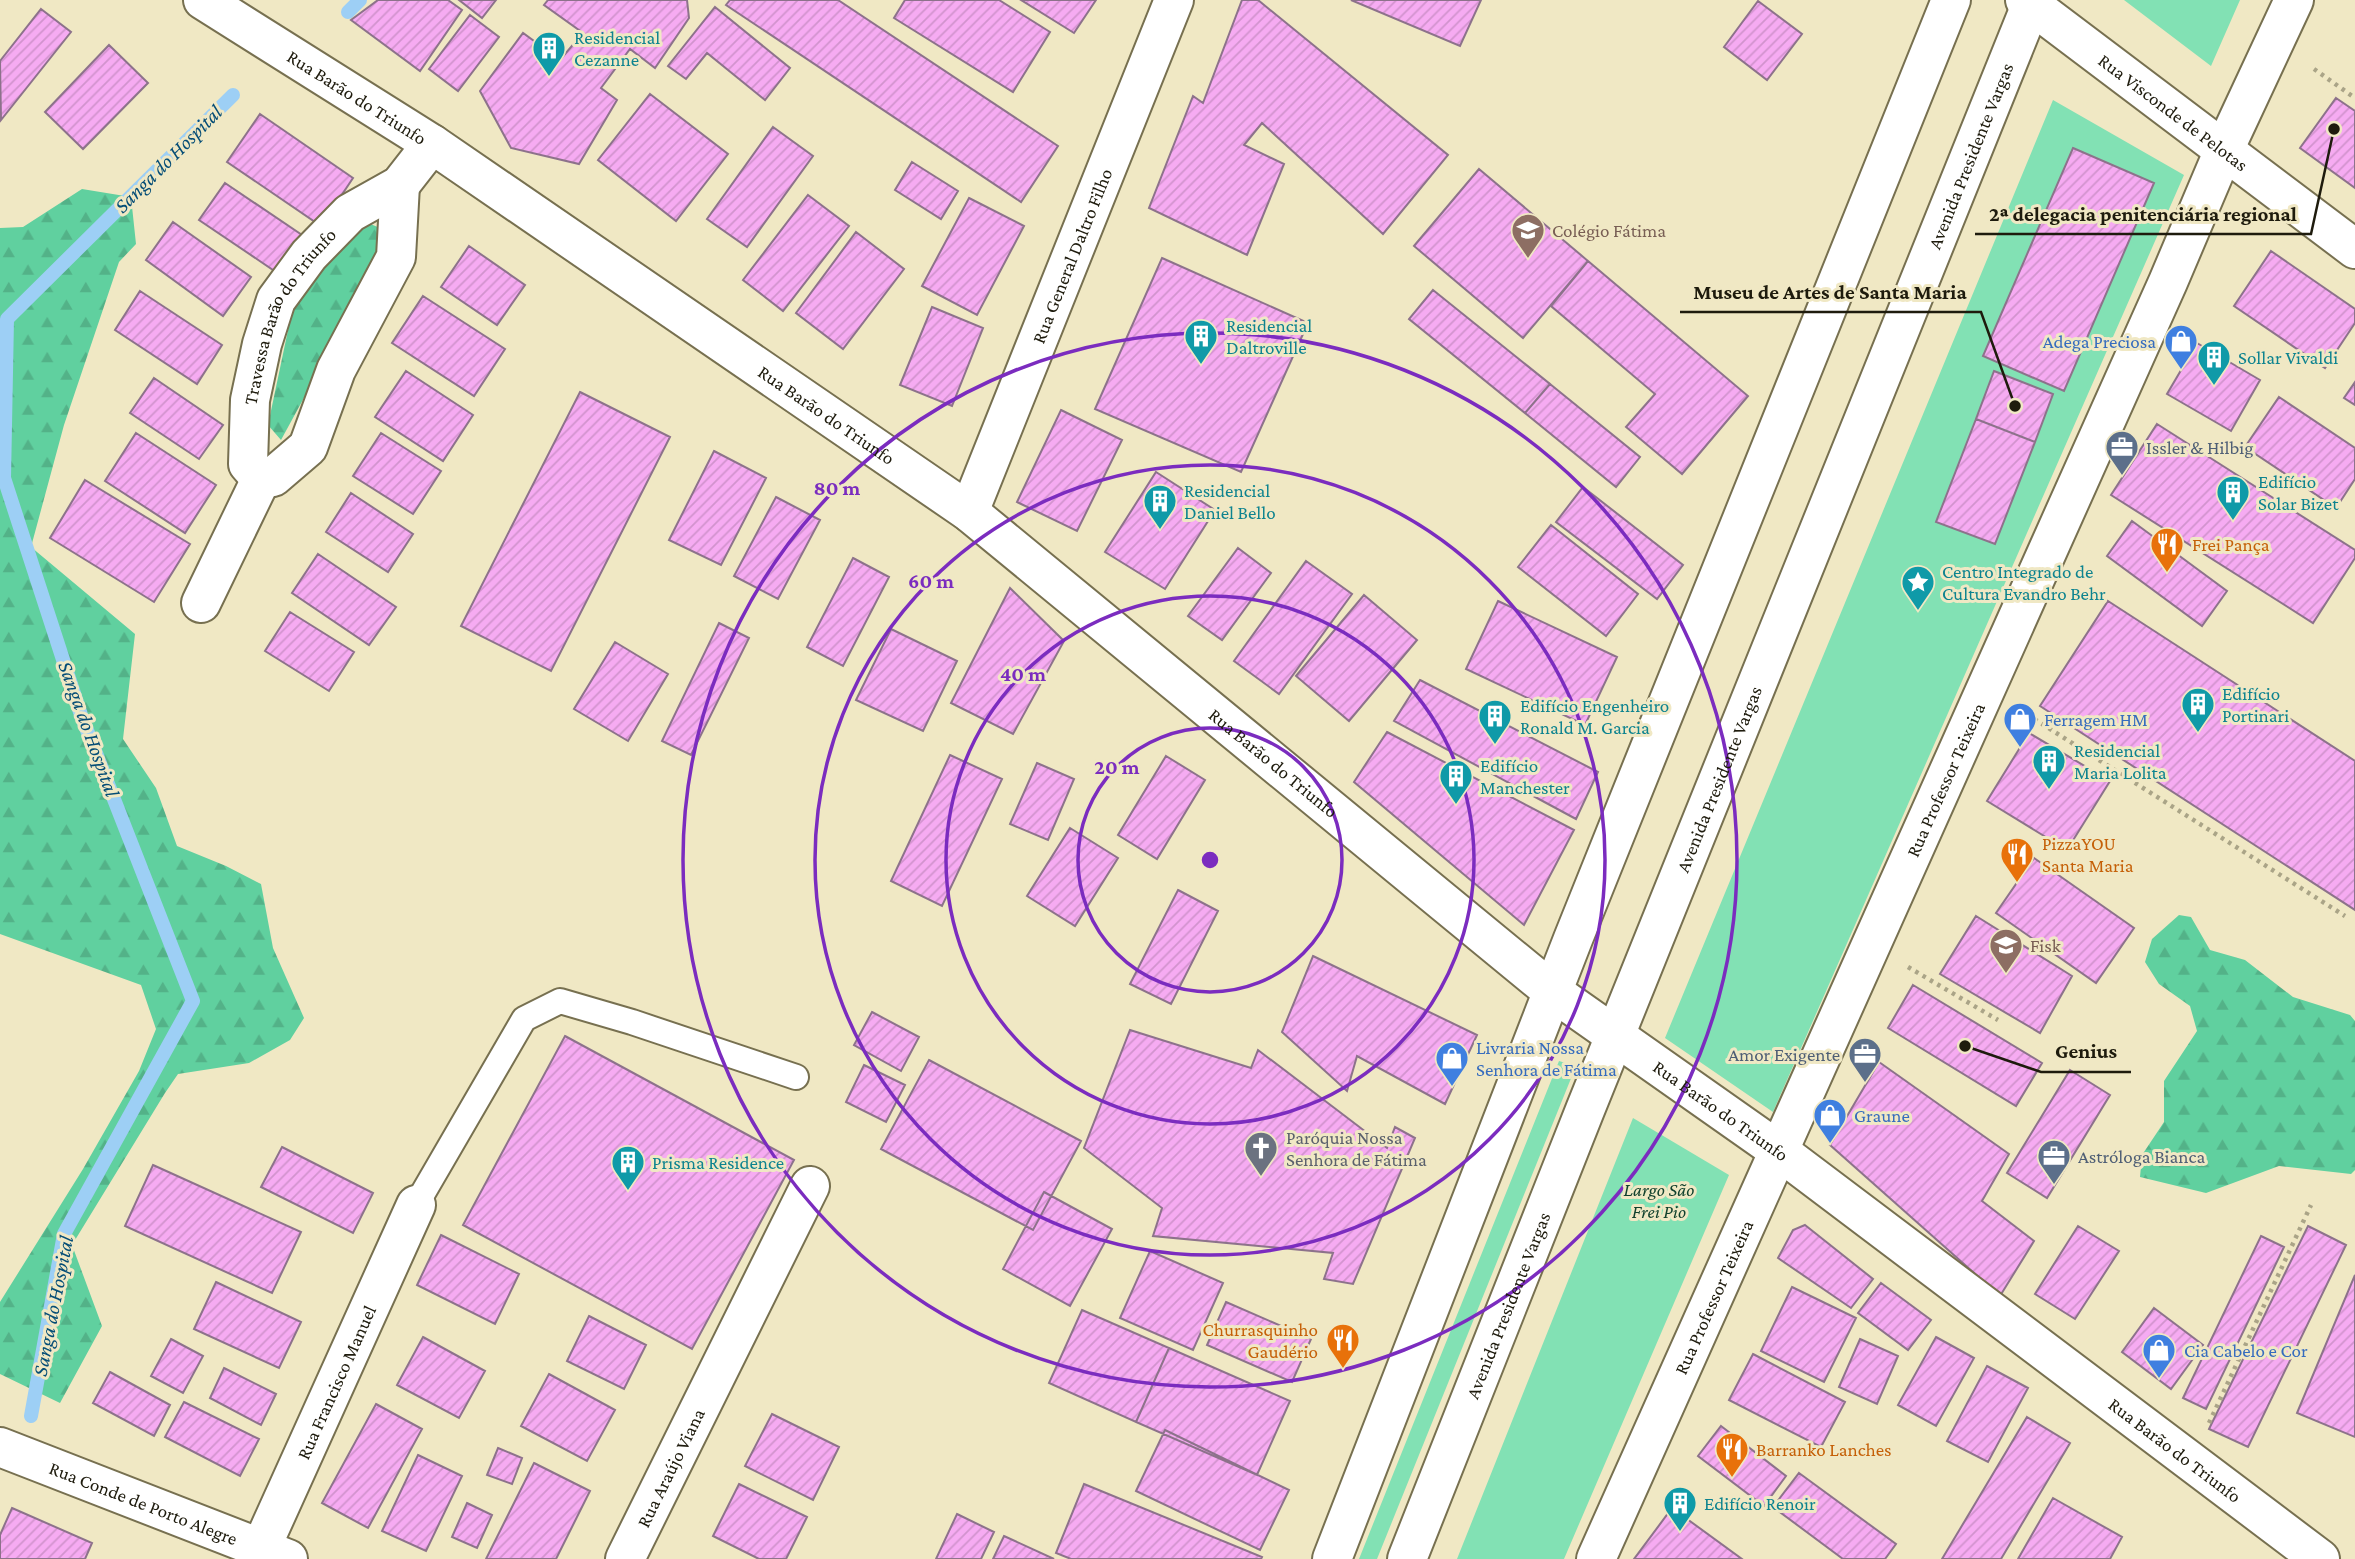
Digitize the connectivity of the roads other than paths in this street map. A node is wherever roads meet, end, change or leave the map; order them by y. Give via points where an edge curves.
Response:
1 (203, 0) edge
2 (1174, 0) edge
3 (1951, 0) edge
4 (2294, 0) edge
5 (2030, 1) edge
6 (432, 145) junction
7 (2224, 150) junction
8 (400, 185) junction
9 (2355, 249) edge
10 (261, 479) junction
11 (969, 512) junction
12 (201, 603) dead end
13 (1553, 992) junction
14 (1615, 1035) junction
15 (796, 1077) dead end
16 (1779, 1151) junction
17 (810, 1186) dead end
18 (416, 1205) joint
19 (0, 1447) edge
20 (268, 1555) edge
21 (625, 1559) edge
22 (1332, 1559) edge
23 (1407, 1559) edge
24 (1596, 1559) edge
25 (2320, 1559) edge

1 - 6 street, Rua Barão do Triunfo
2 - 11 street, Rua General Daltro Filho
3 - 13 street
4 - 7 street, Rua Professor Teixeira
5 - 7 street, Rua Visconde de Pelotas
5 - 14 street, Avenida Presidente Vargas
6 - 8 street, Travessa Barão do Triunfo
6 - 11 street, Rua Barão do Triunfo
7 - 9 street, Rua Visconde de Pelotas
7 - 16 street, Rua Professor Teixeira
8 - 10 street via 396,257 336,370 308,447 273,478
8 - 10 street, Travessa Barão do Triunfo via 350,214 309,255 276,300 250,400 247,464
10 - 12 street
11 - 13 street, Rua Barão do Triunfo
13 - 14 street, Rua Barão do Triunfo
13 - 22 street
14 - 16 street, Rua Barão do Triunfo
14 - 23 street, Avenida Presidente Vargas
15 - 18 lane via 560,1001 524,1019
16 - 24 street, Rua Professor Teixeira
16 - 25 street, Rua Barão do Triunfo
17 - 21 street, Rua Araújo Viana
18 - 20 street, Rua Francisco Manuel
19 - 20 street, Rua Conde de Porto Alegre

